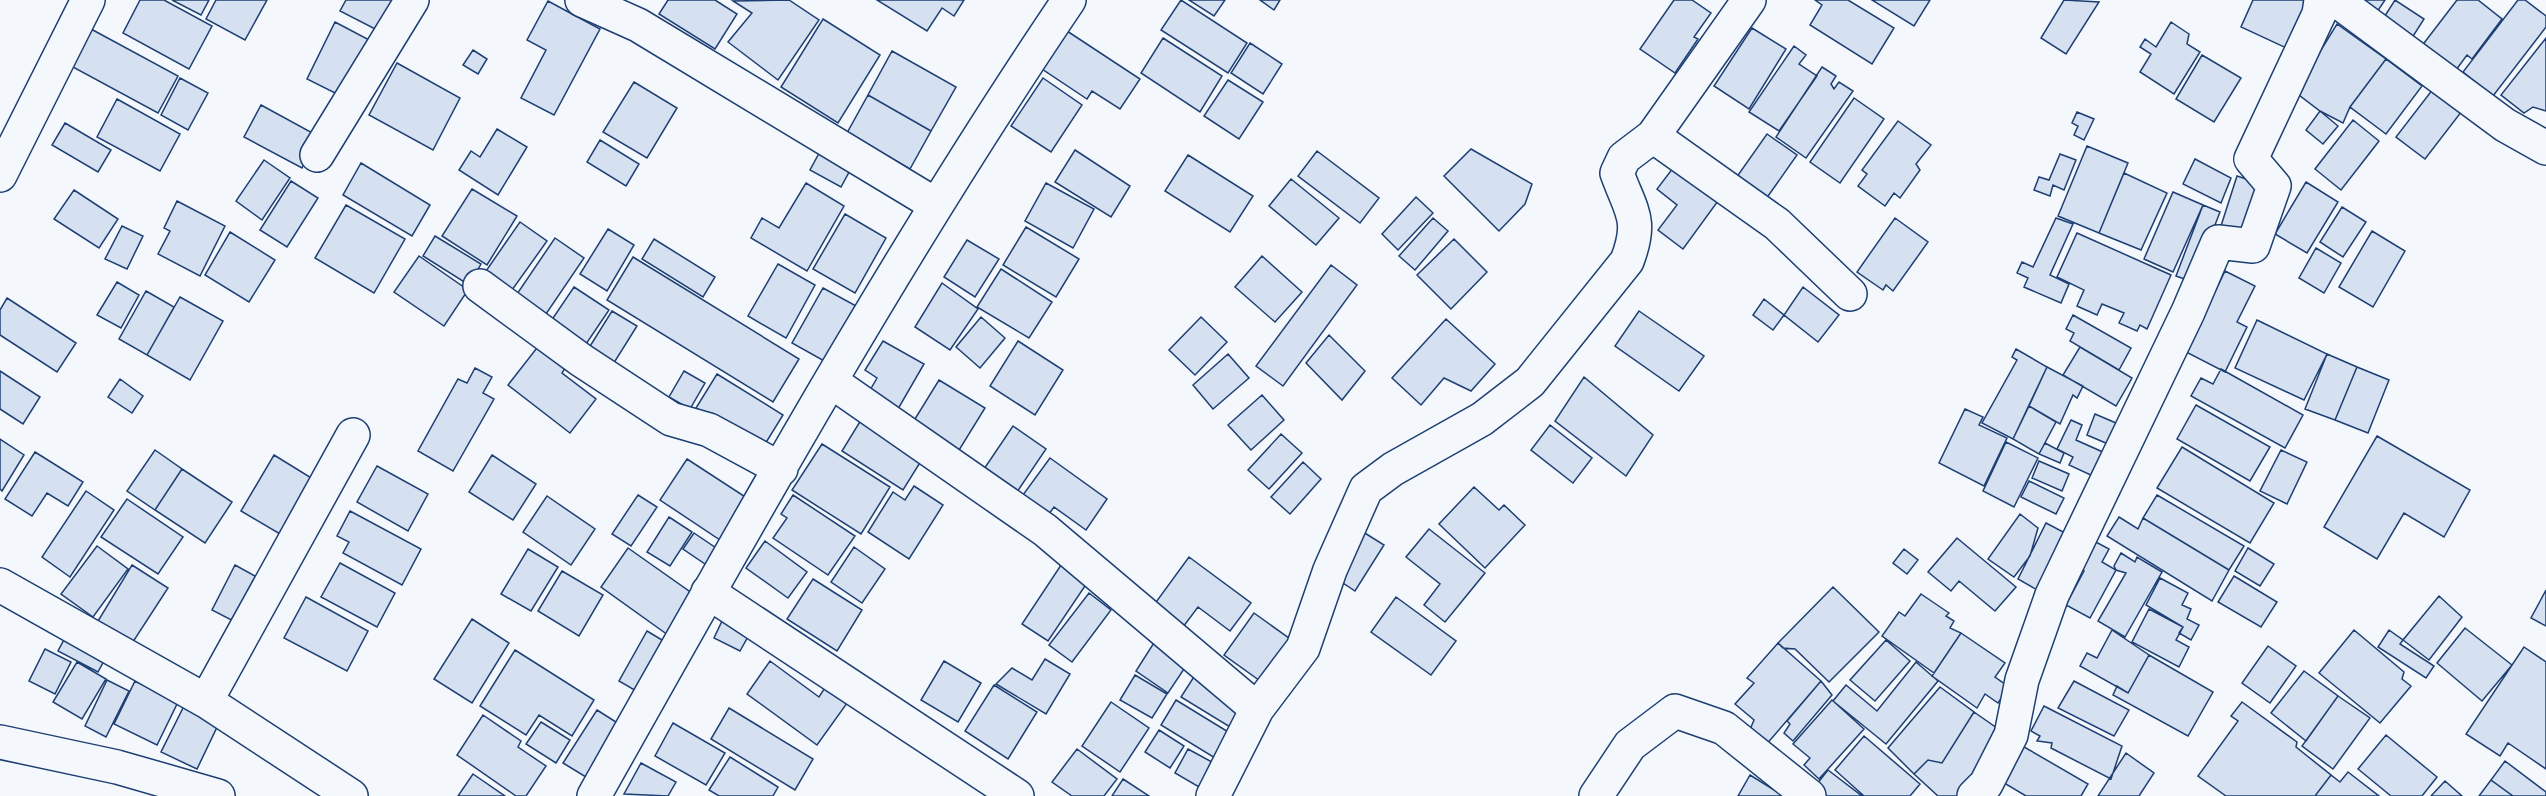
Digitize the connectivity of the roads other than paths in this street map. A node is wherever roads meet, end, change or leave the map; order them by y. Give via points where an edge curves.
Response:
1 (88, 0) edge
2 (412, 0) edge
3 (582, 0) edge
4 (1068, 0) edge
5 (1749, 0) edge
6 (2321, 0) edge
7 (2336, 0) edge
8 (1653, 136) junction
9 (2546, 148) edge
10 (316, 156) dead end
11 (0, 175) edge
12 (936, 205) junction
13 (480, 286) dead end
14 (1850, 294) dead end
15 (831, 382) junction
16 (352, 435) dead end
17 (781, 469) junction
18 (0, 585) edge
19 (708, 592) junction
20 (206, 701) junction
21 (1257, 709) junction
22 (0, 742) edge
23 (1988, 792) edge
24 (218, 796) edge
25 (351, 796) edge
26 (594, 796) edge
27 (1017, 796) edge
28 (1213, 796) edge
29 (1596, 796) edge
30 (1809, 796) edge

1 - 11 street
2 - 10 street
3 - 12 street via 638,25
4 - 12 street
5 - 8 street
6 - 23 street via 2319,14 2251,159 2274,186 2253,246 2218,242 2052,595 2022,680 2011,735
7 - 9 street via 2505,125
8 - 14 street via 1777,224
8 - 21 street via 1624,158 1617,173 1636,216 1635,240 1627,261 1530,382 1482,419 1393,469 1366,489 1330,570 1303,648
12 - 15 street
13 - 17 street via 671,420 709,429
15 - 17 street
15 - 21 street via 1046,530
16 - 20 street
17 - 19 street
18 - 20 street
19 - 26 street
19 - 27 street
20 - 25 street
21 - 28 street
22 - 24 street via 117,767
29 - 30 street via 1630,745 1675,711 1724,728

